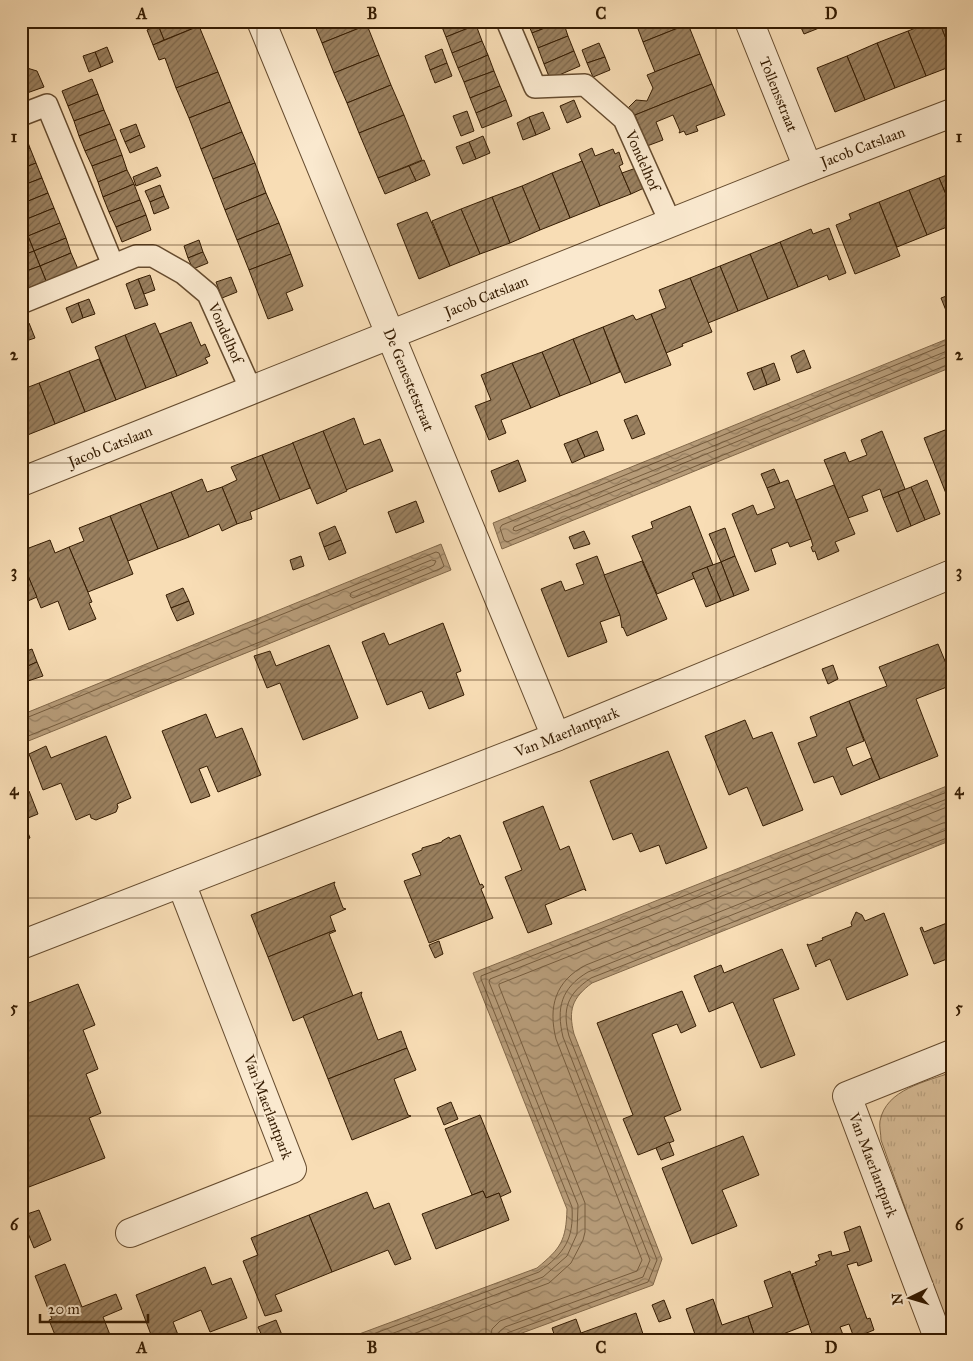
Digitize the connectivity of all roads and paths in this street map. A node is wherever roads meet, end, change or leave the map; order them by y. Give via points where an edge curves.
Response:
1 (261, 21) edge
2 (507, 21) edge
3 (749, 21) edge
4 (22, 111) edge
5 (952, 113) edge
6 (808, 168) junction
7 (671, 224) junction
8 (113, 265) junction
9 (21, 302) edge
10 (390, 334) junction
11 (251, 390) junction
12 (21, 482) edge
13 (952, 574) edge
14 (556, 737) junction
15 (181, 883) junction
16 (21, 945) edge
17 (952, 1054) edge
18 (130, 1233) dead end
19 (939, 1340) edge

1 - 10 street, De Genestetstraat
2 - 7 lane, Vondelhof via 534,87 585,85 624,119
3 - 6 street, Tollensstraat
4 - 8 lane via 47,105
5 - 6 street, Jacob Catslaan
6 - 7 street, Jacob Catslaan
7 - 10 street, Jacob Catslaan
8 - 9 lane, Vondelhof
8 - 11 lane, Vondelhof via 136,256 152,256 183,273 208,294
10 - 11 street, Jacob Catslaan
10 - 14 street, De Genestetstraat
11 - 12 street, Jacob Catslaan
13 - 14 street, Van Maerlantpark
14 - 15 street, Van Maerlantpark
15 - 16 street, Van Maerlantpark
15 - 18 street, Van Maerlantpark via 292,1169
17 - 19 street, Van Maerlantpark via 846,1096

